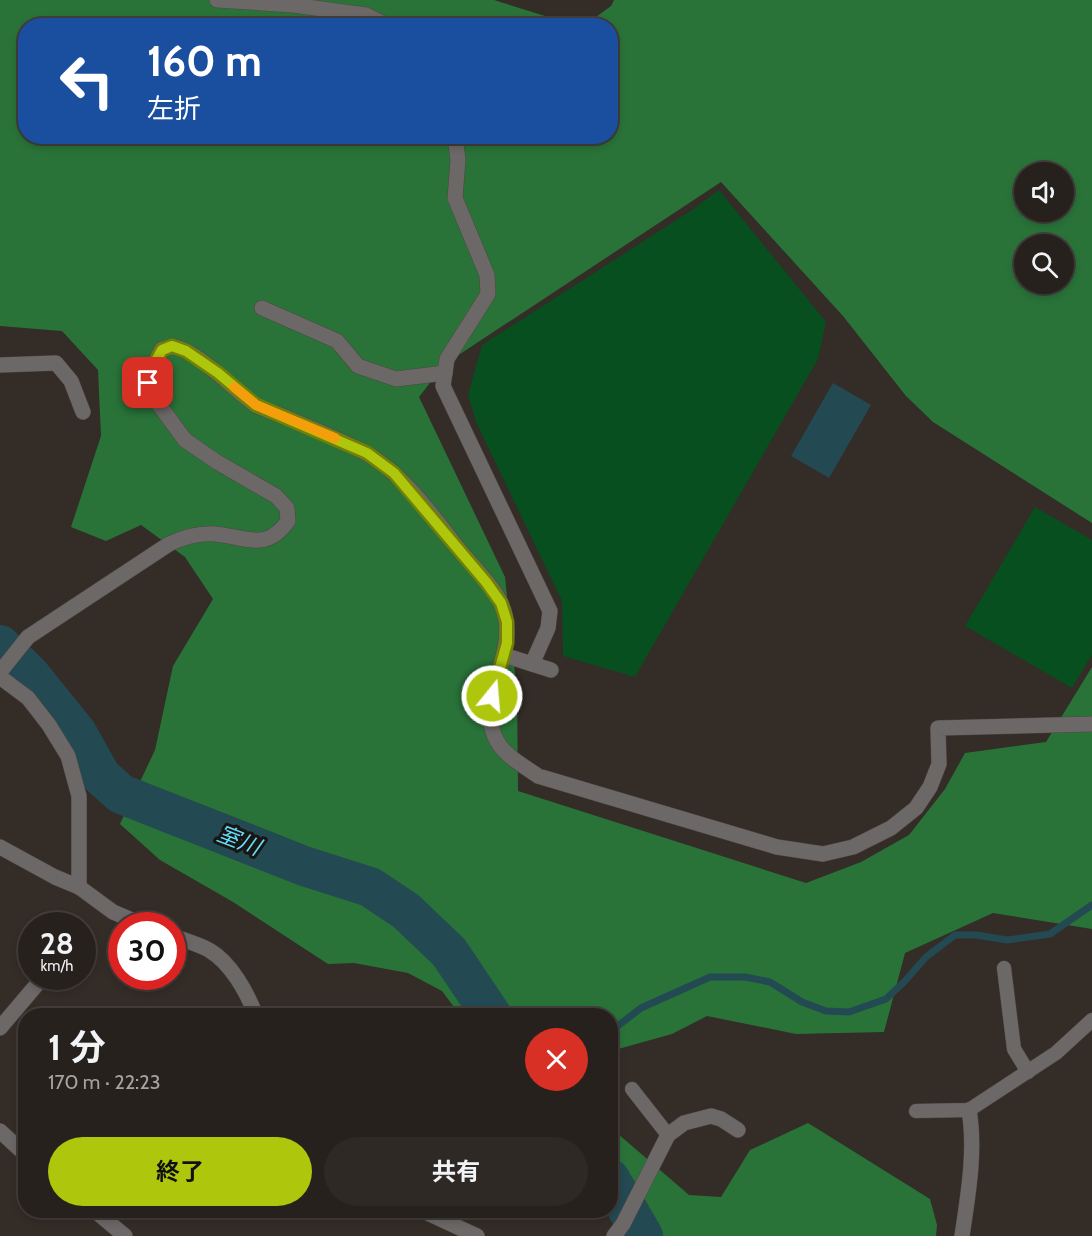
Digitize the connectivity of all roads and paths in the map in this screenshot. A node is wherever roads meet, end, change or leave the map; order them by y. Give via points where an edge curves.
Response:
1 (217, 0) edge
2 (372, 18) edge
3 (456, 144) edge
4 (262, 308) dead end
5 (0, 365) edge
6 (445, 373) junction
7 (83, 412) dead end
8 (504, 655) junction
9 (532, 664) junction
10 (551, 670) dead end
11 (2, 672) edge
12 (1092, 724) edge
13 (0, 847) edge
14 (80, 887) junction
15 (113, 912) edge
16 (186, 941) edge
17 (1004, 968) dead end
18 (32, 990) edge
19 (252, 1008) edge
20 (1092, 1020) edge
21 (0, 1028) edge
22 (1028, 1072) junction
23 (632, 1089) dead end
24 (969, 1110) junction
25 (916, 1111) dead end
26 (738, 1130) dead end
27 (0, 1131) edge
28 (668, 1135) junction
29 (18, 1148) edge
30 (104, 1218) edge
31 (438, 1218) edge
32 (619, 1230) edge
33 (125, 1236) edge
34 (477, 1236) edge
35 (962, 1236) edge

1 - 2 street via 293,5
3 - 6 street via 455,198 488,274 488,294 447,359
4 - 6 street via 337,341 358,366 396,379
5 - 7 street via 56,363 71,381
6 - 9 street via 442,386 550,611 548,628
8 - 9 street
8 - 11 street via 507,622 501,603 394,473 367,453 256,405 186,351 172,346 162,350 153,366 148,383 154,398 185,440 276,496 287,507 288,521 278,535 264,540 206,534 189,535 169,544 28,638
8 - 12 street via 490,718 497,741 512,758 538,776 777,847 823,854 853,847 891,828 916,808 939,764 938,728
9 - 10 street
11 - 14 street via 49,724 68,756 79,796
13 - 14 street via 55,878
14 - 15 street
16 - 19 street via 209,950 220,960 240,982
17 - 22 lane via 1014,1049
18 - 21 street
20 - 22 lane
22 - 24 lane
23 - 28 lane
24 - 25 lane
24 - 35 street via 969,1185
26 - 28 street via 711,1116 684,1123
27 - 29 street
28 - 32 street
30 - 33 street
31 - 34 street

